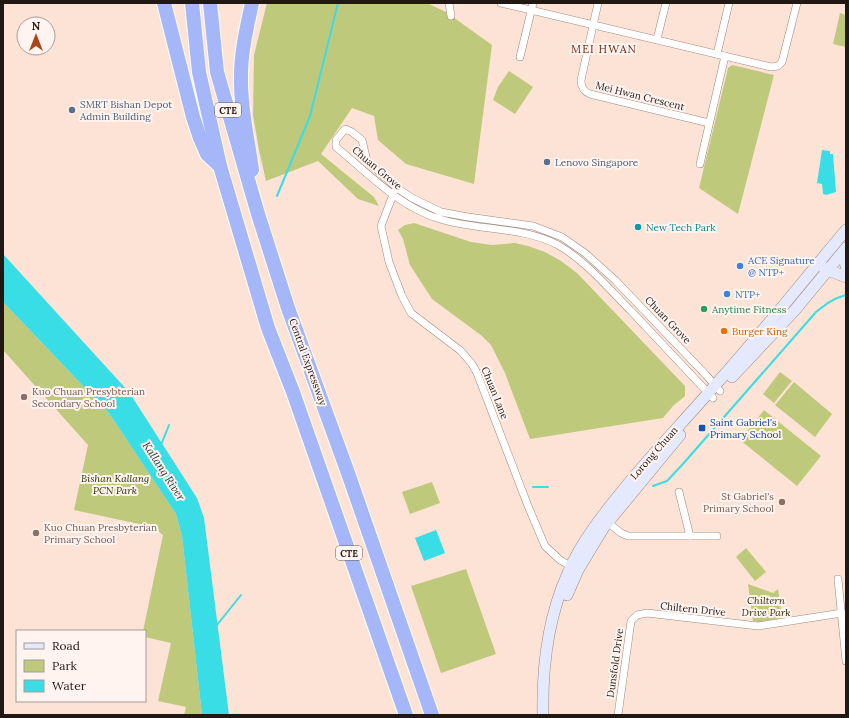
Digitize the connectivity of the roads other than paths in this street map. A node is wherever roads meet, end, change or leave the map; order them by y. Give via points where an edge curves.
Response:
1 (164, 3) edge
2 (192, 3) edge
3 (210, 3) edge
4 (252, 3) edge
5 (449, 3) edge
6 (501, 3) edge
7 (598, 3) edge
8 (666, 3) edge
9 (729, 3) edge
10 (797, 3) edge
11 (532, 6) edge
12 (451, 16) dead end
13 (593, 24) junction
14 (657, 39) junction
15 (721, 55) junction
16 (520, 57) dead end
17 (709, 123) junction
18 (700, 164) dead end
19 (220, 166) junction
20 (397, 188) junction
21 (393, 195) junction
22 (258, 214) junction
23 (846, 230) edge
24 (846, 248) edge
25 (846, 252) edge
26 (818, 263) junction
27 (846, 266) edge
28 (828, 270) junction
29 (846, 277) edge
30 (714, 392) junction
31 (679, 492) dead end
32 (604, 519) junction
33 (690, 536) junction
34 (717, 536) dead end
35 (574, 568) junction
36 (838, 580) dead end
37 (843, 592) edge
38 (842, 613) junction
39 (637, 615) joint
40 (846, 661) edge
41 (406, 715) edge
42 (432, 715) edge
43 (543, 715) edge
44 (550, 715) edge
45 (618, 715) edge

1 - 19 highway via 200,138 207,154
2 - 19 highway, CTE via 199,72
3 - 22 highway, Central Expressway / CTE via 217,72
4 - 22 highway via 241,76 243,111
5 - 12 street
6 - 11 street
7 - 13 street, Mei Hwan Crescent
8 - 14 street
9 - 15 street
10 - 15 street via 780,65 767,66
11 - 13 street
11 - 16 street
13 - 14 street
13 - 17 street, Mei Hwan Crescent via 581,80 584,91
14 - 15 street
15 - 17 street
17 - 18 street
19 - 41 highway, CTE via 268,328
20 - 21 street, Chuan Lane
20 - 21 street, Chuan Grove via 367,161 362,140 345,129 336,140 336,147
20 - 30 street, Chuan Grove via 441,212 533,226 562,237 585,253 615,280 706,375
21 - 30 street, Chuan Grove via 440,220 530,234 557,245 578,259
21 - 35 street, Chuan Lane via 381,226 389,262 402,296 411,312 461,351 472,364 480,378 545,546 560,560
22 - 42 highway, Central Expressway / CTE via 288,308
23 - 26 main road, Lorong Chuan
24 - 28 main road, Lorong Chuan
25 - 27 main road
26 - 28 main road
26 - 30 main road, Lorong Chuan
28 - 29 main road
28 - 30 main road, Lorong Chuan via 789,315
30 - 32 main road, Lorong Chuan
31 - 33 street
32 - 33 street via 621,534 628,536
32 - 35 main road, Lorong Chuan
33 - 34 street
35 - 43 main road, Lorong Chuan via 559,597 549,636 544,663
35 - 44 main road, Lorong Chuan via 554,642 548,694
36 - 37 street
37 - 38 street
38 - 39 street, Chiltern Drive via 758,626
38 - 40 street
39 - 45 street, Dunsfold Drive via 631,621

